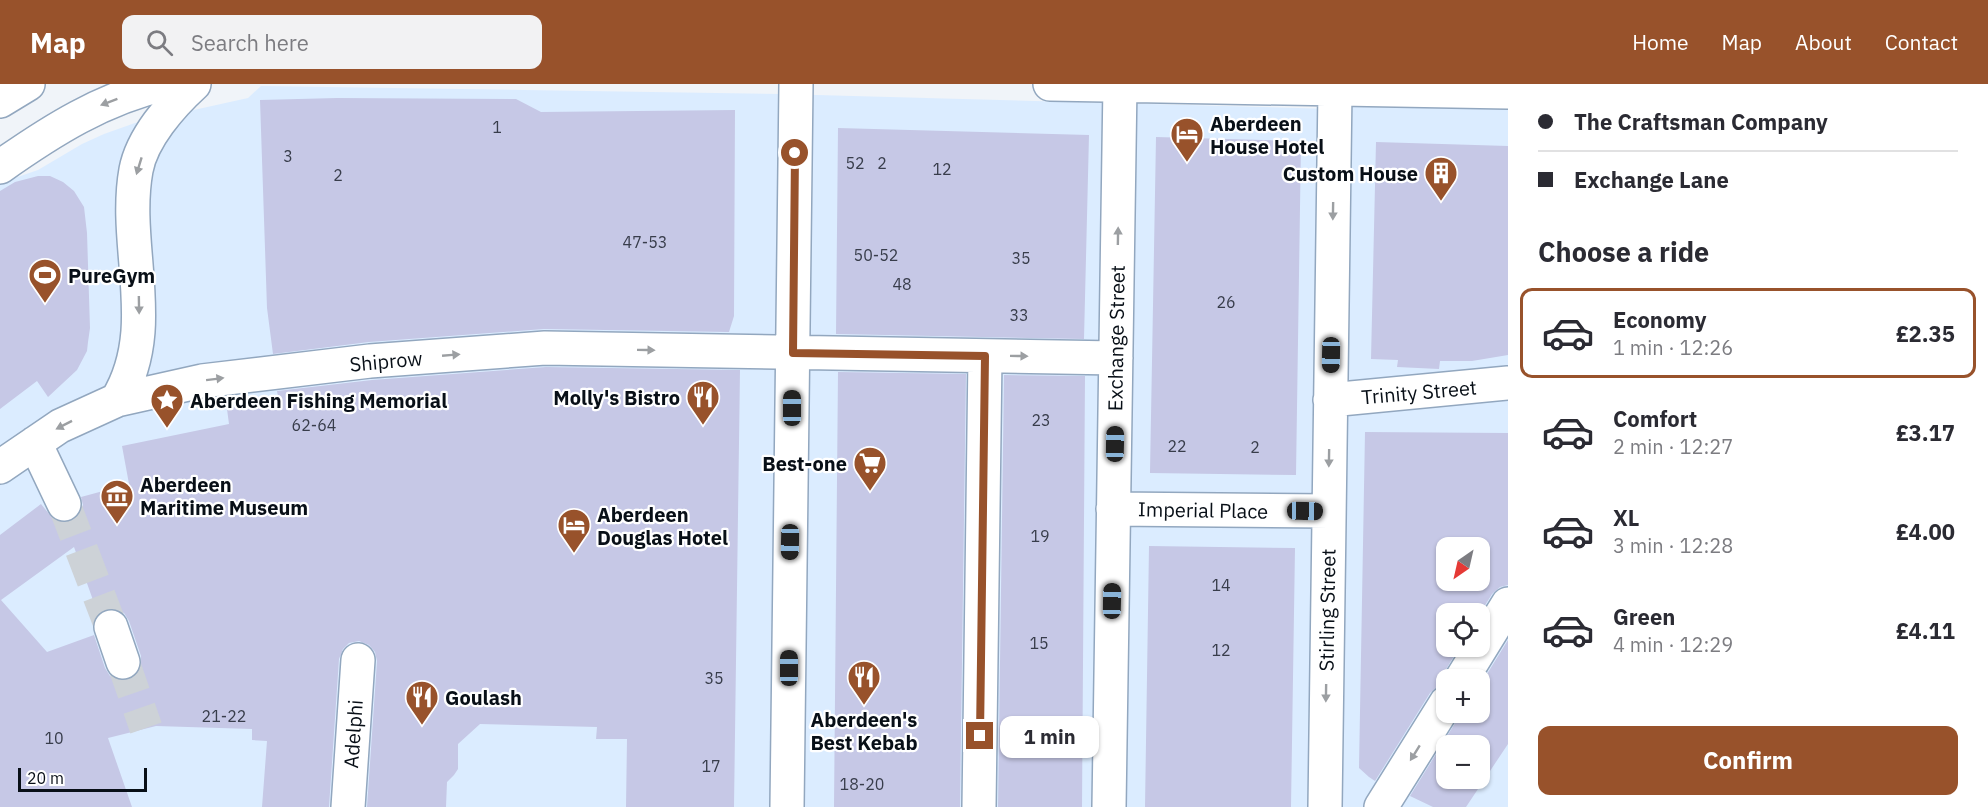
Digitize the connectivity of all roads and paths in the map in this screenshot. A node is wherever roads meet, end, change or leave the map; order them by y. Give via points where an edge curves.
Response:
1 (28, 84) edge
2 (165, 84) edge
3 (195, 84) edge
4 (796, 84) edge
5 (1050, 84) edge
6 (1120, 85) edge
7 (1506, 89) edge
8 (1335, 90) junction
9 (0, 101) edge
10 (0, 167) edge
11 (793, 353) junction
12 (985, 356) junction
13 (1116, 358) junction
14 (1508, 383) edge
15 (117, 400) junction
16 (1330, 400) junction
17 (35, 443) junction
18 (0, 467) edge
19 (64, 504) tunnel mouth
20 (1113, 509) junction
21 (1329, 511) junction
22 (1508, 604) edge
23 (111, 627) tunnel mouth
24 (358, 660) dead end
25 (123, 662) tunnel mouth
26 (1468, 669) edge
27 (1436, 720) edge
28 (348, 807) edge
29 (787, 807) edge
30 (979, 807) edge
31 (1109, 807) edge
32 (1325, 807) edge
33 (1381, 807) edge

1 - 9 street
2 -> 10 street via 99,105
3 -> 15 street via 174,102 155,129 136,169 133,205 139,321 132,371
4 - 11 street
5 - 6 street
6 - 8 street
13 -> 6 street, Exchange Street
7 - 8 street
8 -> 16 street, Stirling Street
11 - 12 street, Shiprow
15 -> 11 street, Shiprow via 202,381 370,361 527,349
11 - 29 street
12 -> 13 street, Shiprow
12 - 30 street
13 - 20 street, Exchange Street
14 - 16 street, Trinity Street
15 -> 17 street, Shiprow via 60,426
16 -> 21 street, Stirling Street
17 - 18 street, Shiprow
17 - 19 street
20 - 21 street, Imperial Place
20 - 31 street, Exchange Street
21 -> 32 street, Stirling Street
22 - 26 street
23 - 25 street
24 - 28 street, Adelphi
27 -> 33 street

